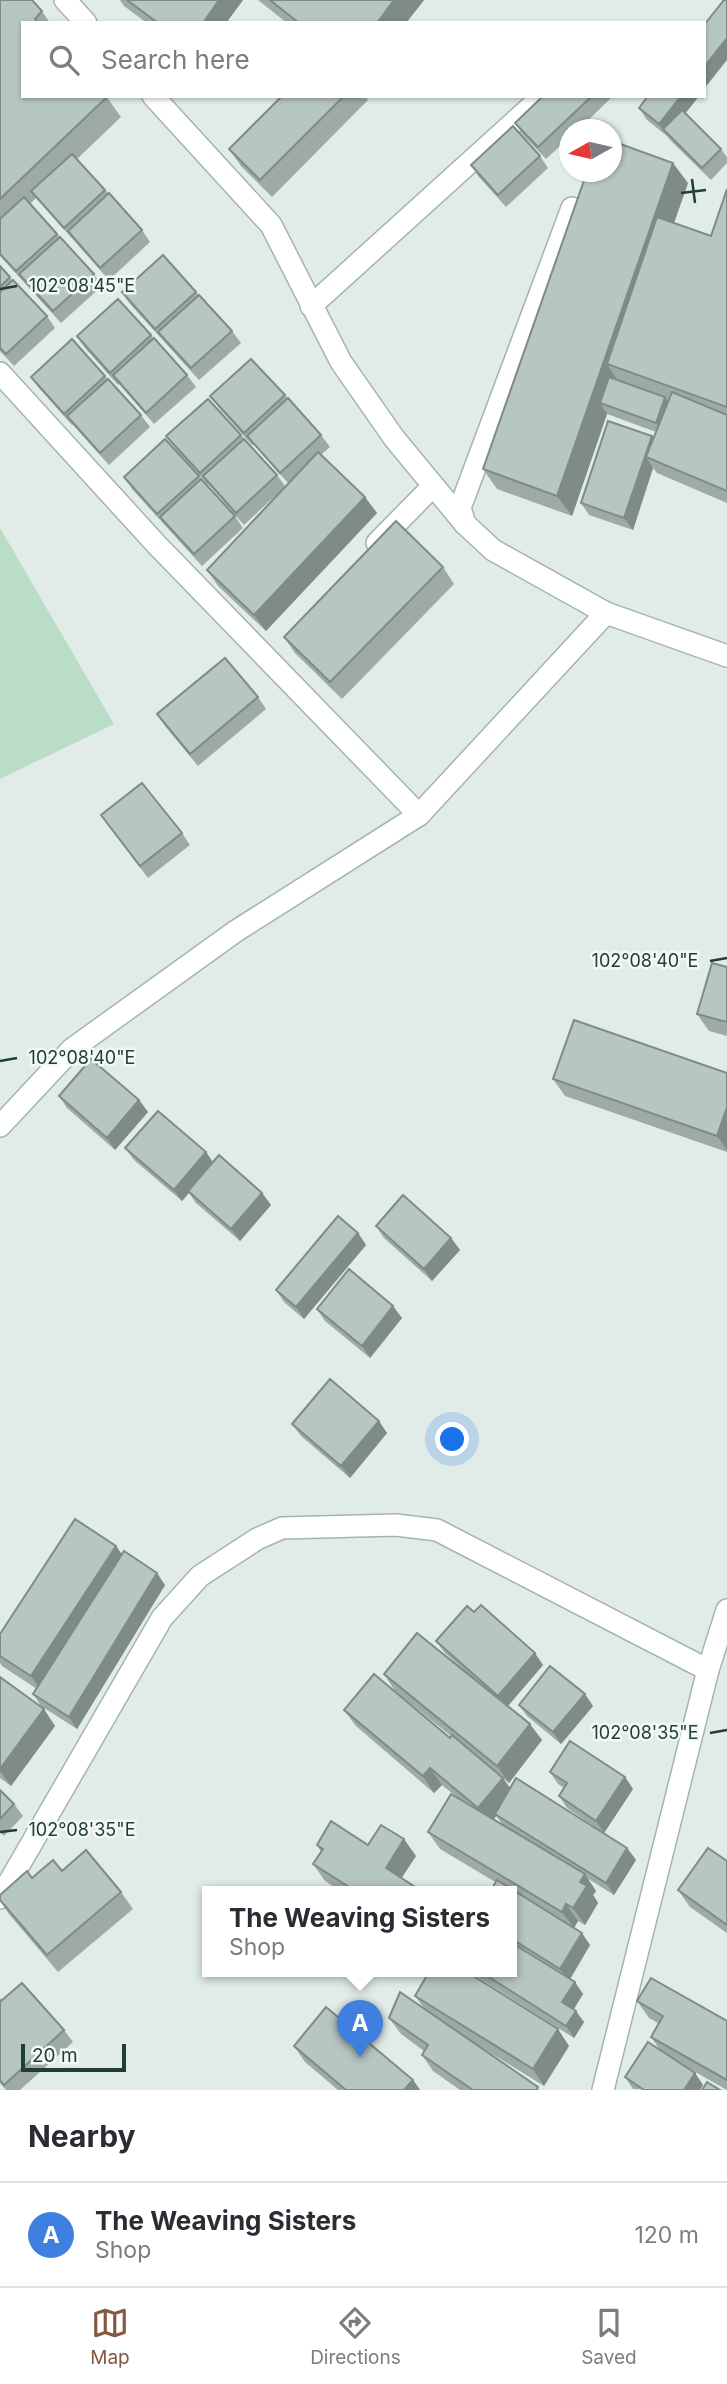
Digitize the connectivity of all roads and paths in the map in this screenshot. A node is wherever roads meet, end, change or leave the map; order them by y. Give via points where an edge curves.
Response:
1 (65, 0) edge
2 (84, 21) edge
3 (155, 98) edge
4 (541, 98) edge
5 (572, 208) edge
6 (310, 306) junction
7 (0, 373) edge
8 (433, 486) junction
9 (465, 524) junction
10 (365, 555) edge
11 (606, 613) junction
12 (727, 656) edge
13 (419, 815) junction
14 (0, 1126) edge
15 (727, 1610) edge
16 (708, 1671) junction
17 (0, 1898) edge
18 (603, 2090) edge

1 - 2 street
3 - 6 street via 271,225
4 - 6 street
5 - 9 street via 460,508
6 - 8 street via 341,362
7 - 13 street via 156,544
8 - 9 street
8 - 10 street
9 - 11 street via 493,550
11 - 12 street
11 - 13 street
13 - 14 street via 236,931 72,1049
15 - 16 street
16 - 17 street via 437,1530 396,1525 282,1528 200,1576 162,1618
16 - 18 street

